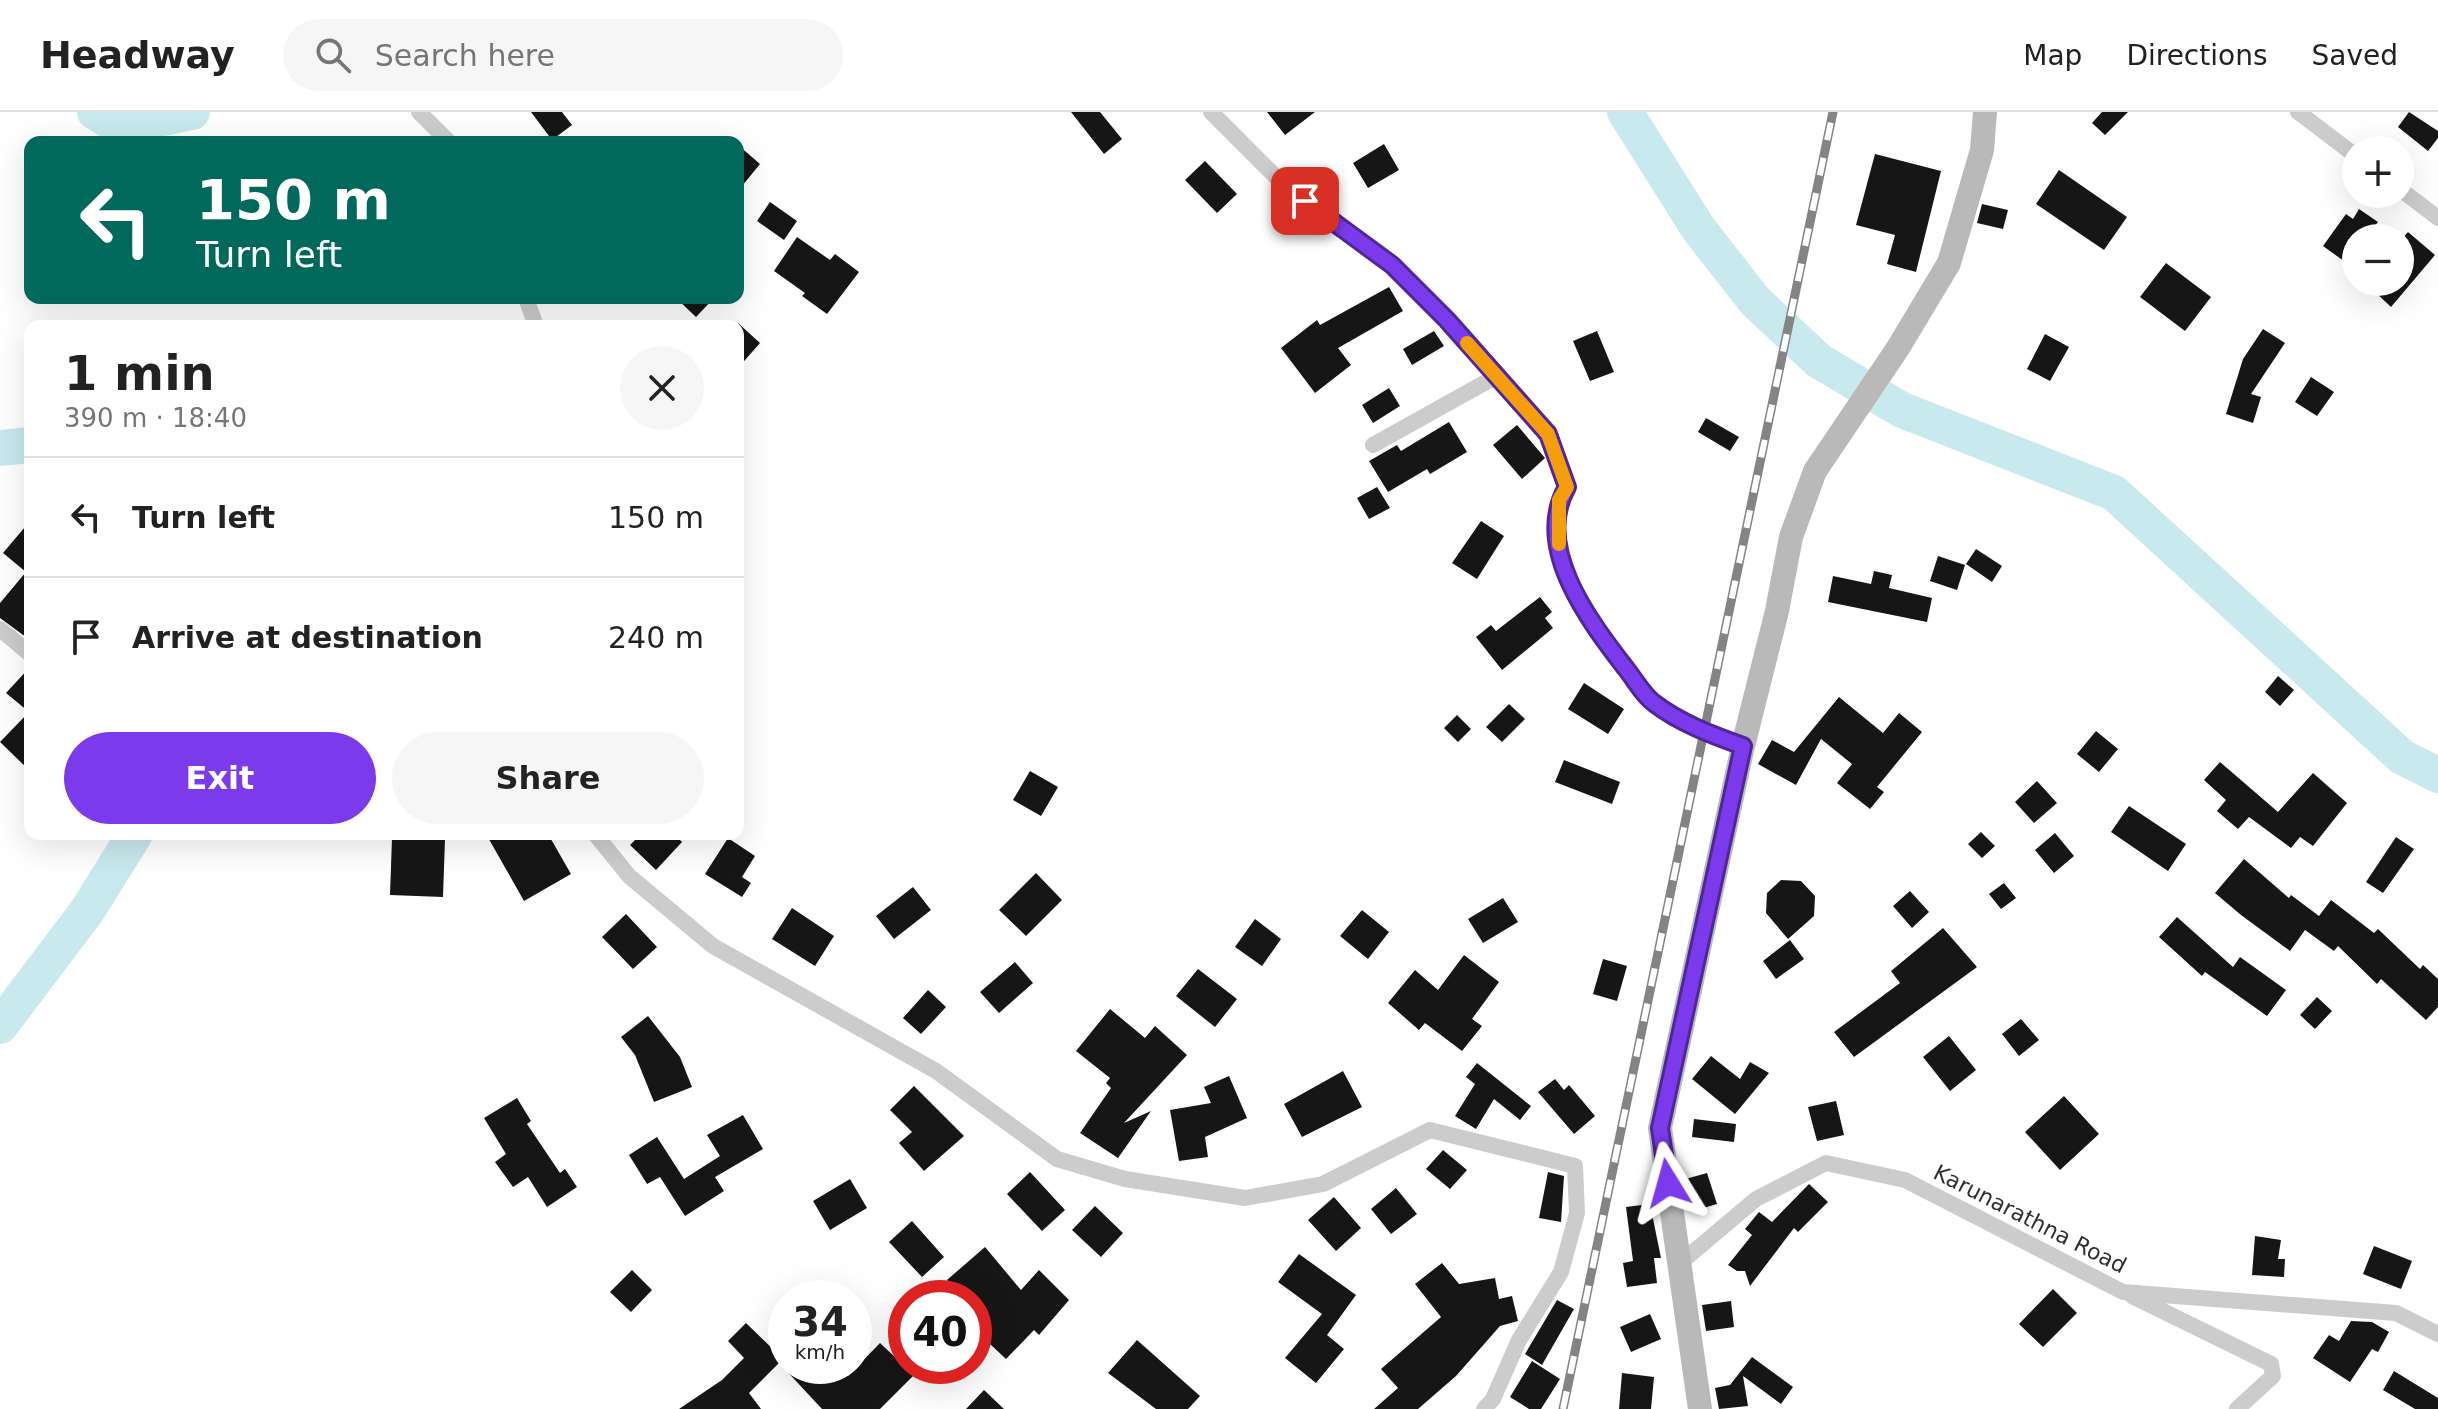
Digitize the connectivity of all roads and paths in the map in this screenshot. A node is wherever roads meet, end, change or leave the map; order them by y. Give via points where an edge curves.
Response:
1 (419, 112) edge
2 (1211, 112) edge
3 (1985, 112) edge
4 (2298, 112) edge
5 (443, 136) edge
6 (2342, 145) edge
7 (2414, 200) edge
8 (2438, 218) edge
9 (1495, 377) junction
10 (1373, 445) dead end
11 (0, 629) edge
12 (24, 649) edge
13 (1743, 746) junction
14 (600, 840) edge
15 (1679, 1264) junction
16 (2123, 1292) junction
17 (2438, 1334) edge
18 (1484, 1409) edge
19 (1700, 1409) edge
20 (2237, 1409) edge

1 - 5 street
2 - 9 street via 1284,185 1392,265
3 - 13 street via 1982,150 1949,263 1815,471 1791,537
4 - 6 street
7 - 8 street
9 - 10 street
9 - 13 street via 1548,434 1567,487 1559,500 1556,533 1565,574 1606,643 1652,702 1704,732
11 - 12 street
13 - 15 street via 1660,1128
14 - 18 street via 629,876 713,946 936,1071 1057,1159 1125,1179 1245,1198 1323,1184 1430,1130 1575,1166 1577,1213 1561,1272
15 - 16 street, Karunarathna Road via 1756,1199 1826,1163 1905,1180
15 - 19 street
16 - 17 street, Karunarathna Road via 2396,1313
16 - 20 street via 2271,1364 2273,1376

